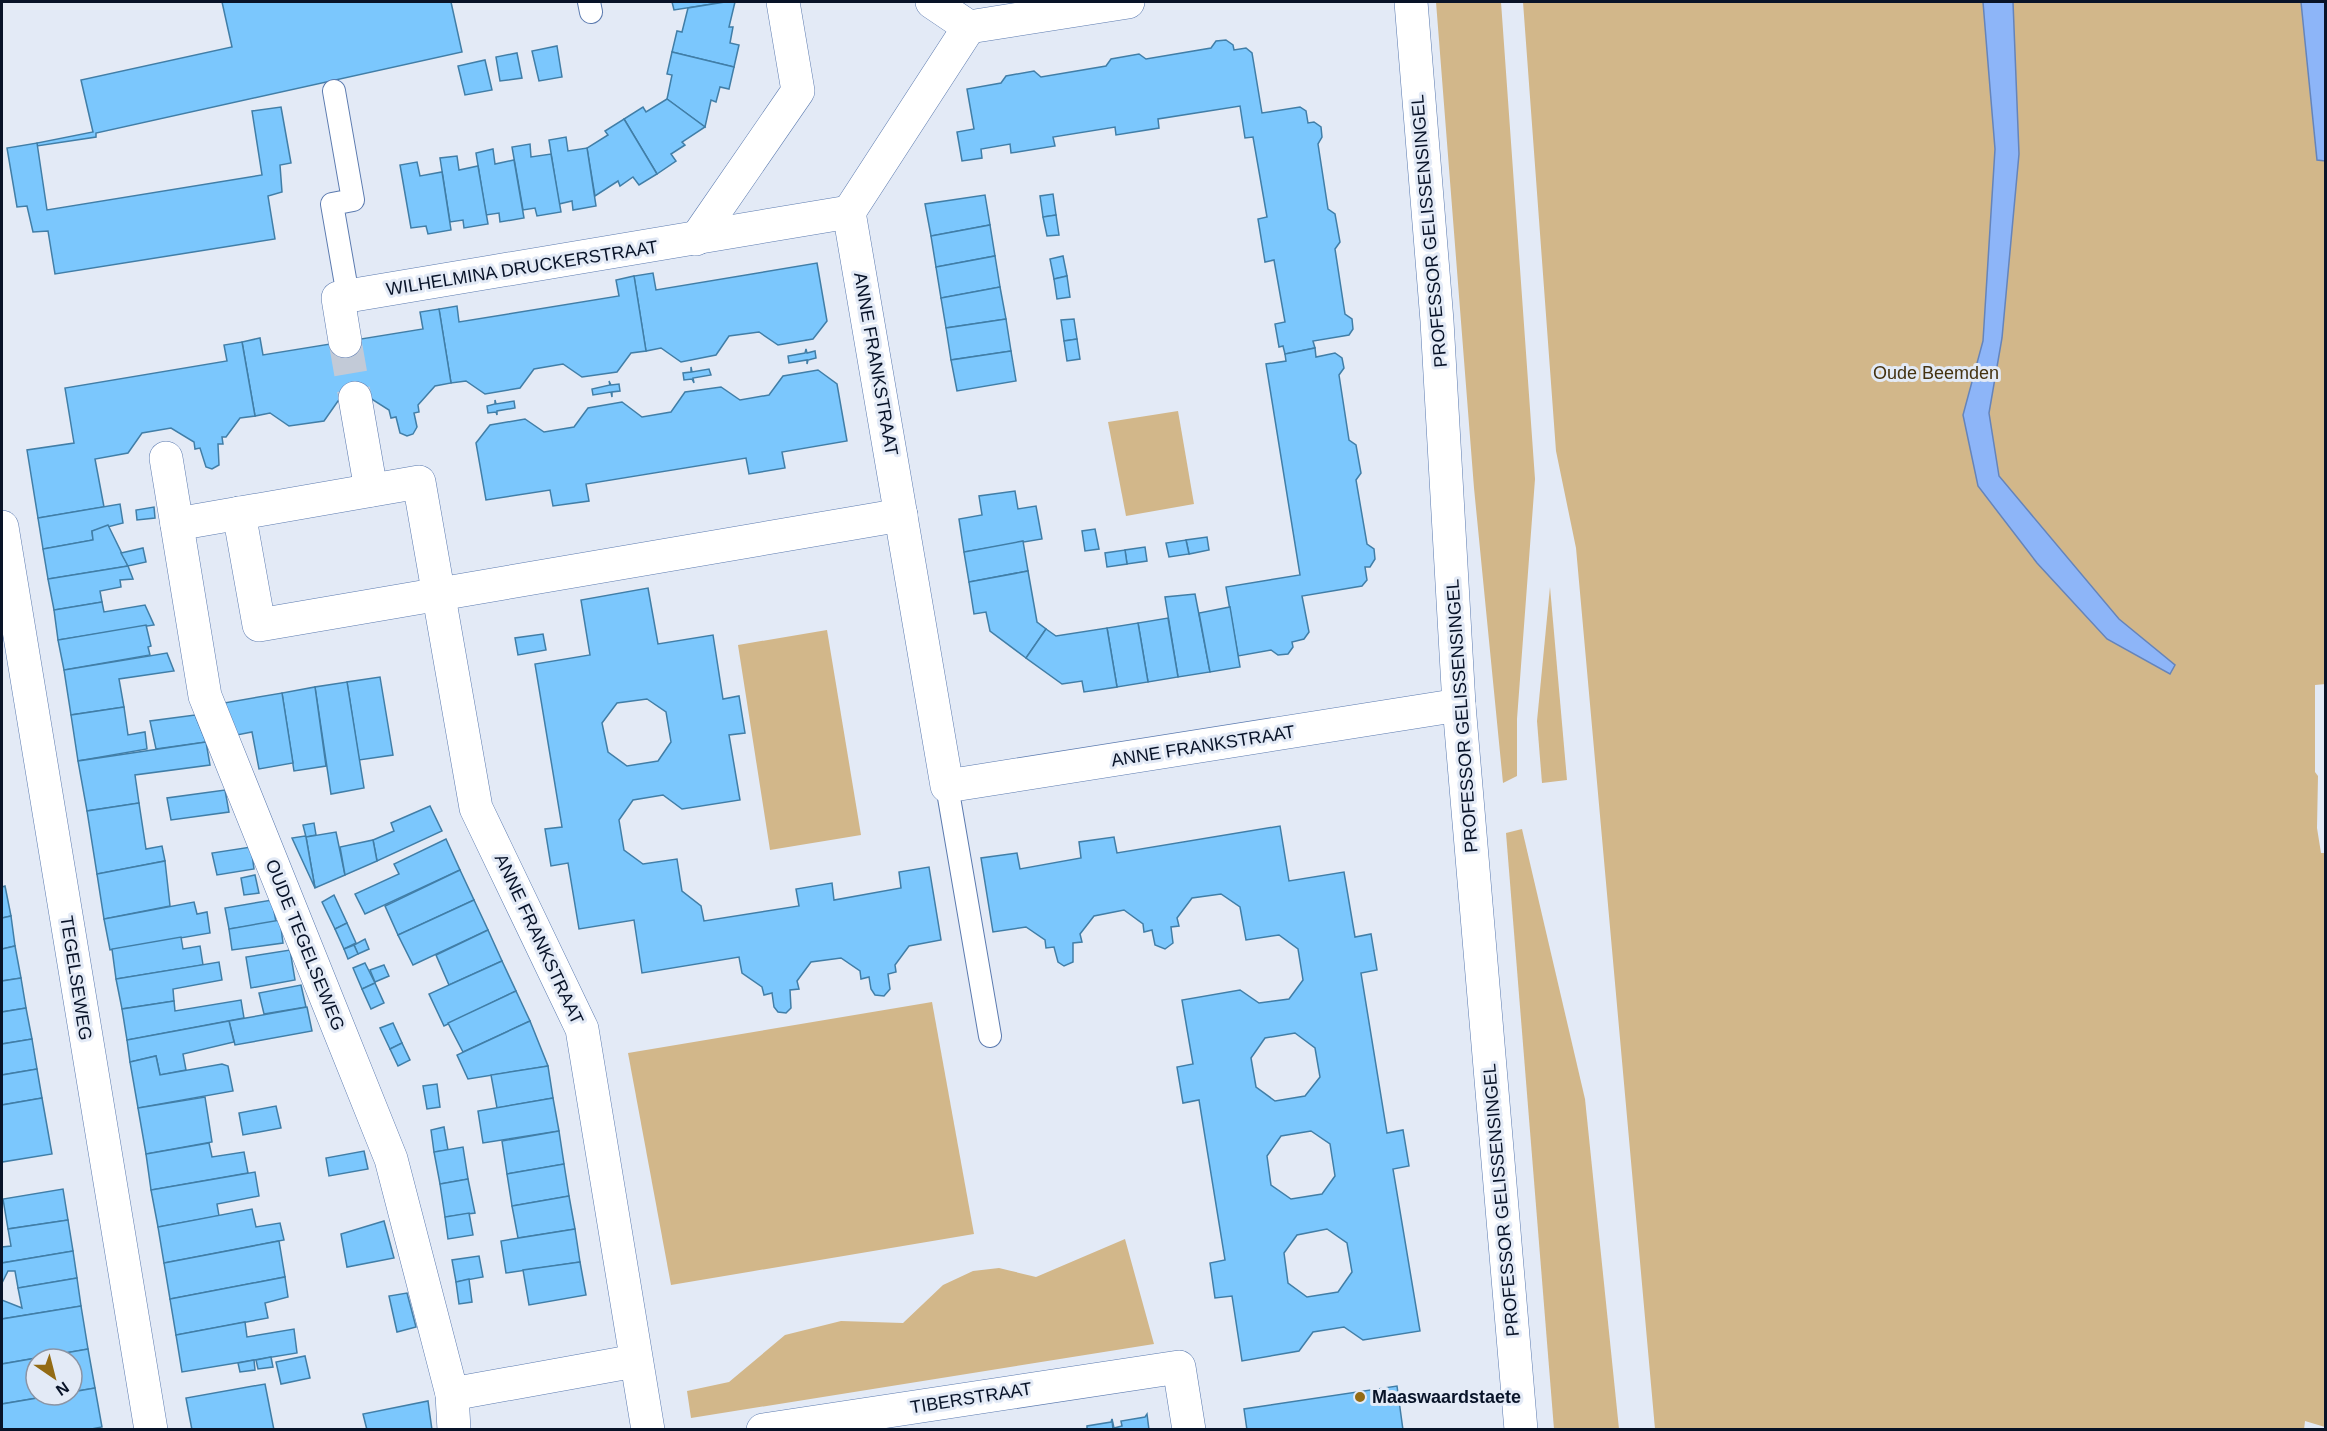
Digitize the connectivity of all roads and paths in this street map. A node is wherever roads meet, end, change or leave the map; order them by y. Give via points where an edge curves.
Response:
1 (783, 2) edge
2 (932, 2) edge
3 (1128, 2) edge
4 (1410, 2) edge
5 (969, 27) junction
6 (334, 91) dead end
7 (849, 212) junction
8 (696, 239) junction
9 (343, 297) junction
10 (345, 341) tunnel mouth
11 (355, 398) tunnel mouth
12 (166, 458) dead end
13 (371, 490) junction
14 (239, 513) junction
15 (901, 516) junction
16 (177, 524) junction
17 (2, 527) edge
18 (439, 595) junction
19 (1459, 705) junction
20 (947, 786) junction
21 (990, 1036) dead end
22 (635, 1361) junction
23 (452, 1394) junction
24 (151, 1430) edge
25 (454, 1430) edge
26 (648, 1430) edge
27 (763, 1430) edge
28 (1189, 1430) edge
29 (1521, 1430) edge

1 - 8 street via 798,92
2 - 5 street
3 - 5 street
4 - 19 street, PROFESSOR GELISSENSINGEL via 1437,321
5 - 7 street
6 - 9 lane via 352,200 332,204
7 - 8 street, WILHELMINA DRUCKERSTRAAT
7 - 15 street, ANNE FRANKSTRAAT
8 - 9 street, WILHELMINA DRUCKERSTRAAT
9 - 10 street
11 - 13 street
12 - 16 street, OUDE TEGELSEWEG
13 - 14 street, ANNE FRANKSTRAAT
13 - 18 street, ANNE FRANKSTRAAT via 419,482
14 - 16 street, ANNE FRANKSTRAAT
14 - 18 street via 259,625
15 - 18 street
15 - 20 street, ANNE FRANKSTRAAT
16 - 23 street, OUDE TEGELSEWEG via 205,696 391,1159
17 - 24 street, TEGELSEWEG
18 - 22 street, ANNE FRANKSTRAAT via 476,808 582,1029
19 - 20 street, ANNE FRANKSTRAAT
19 - 29 street, PROFESSOR GELISSENSINGEL
20 - 21 lane, ANNE FRANKSTRAAT
22 - 23 street
22 - 26 street, ANNE FRANKSTRAAT
23 - 25 street, OUDE TEGELSEWEG
27 - 28 street, TIBERSTRAAT via 1179,1367

